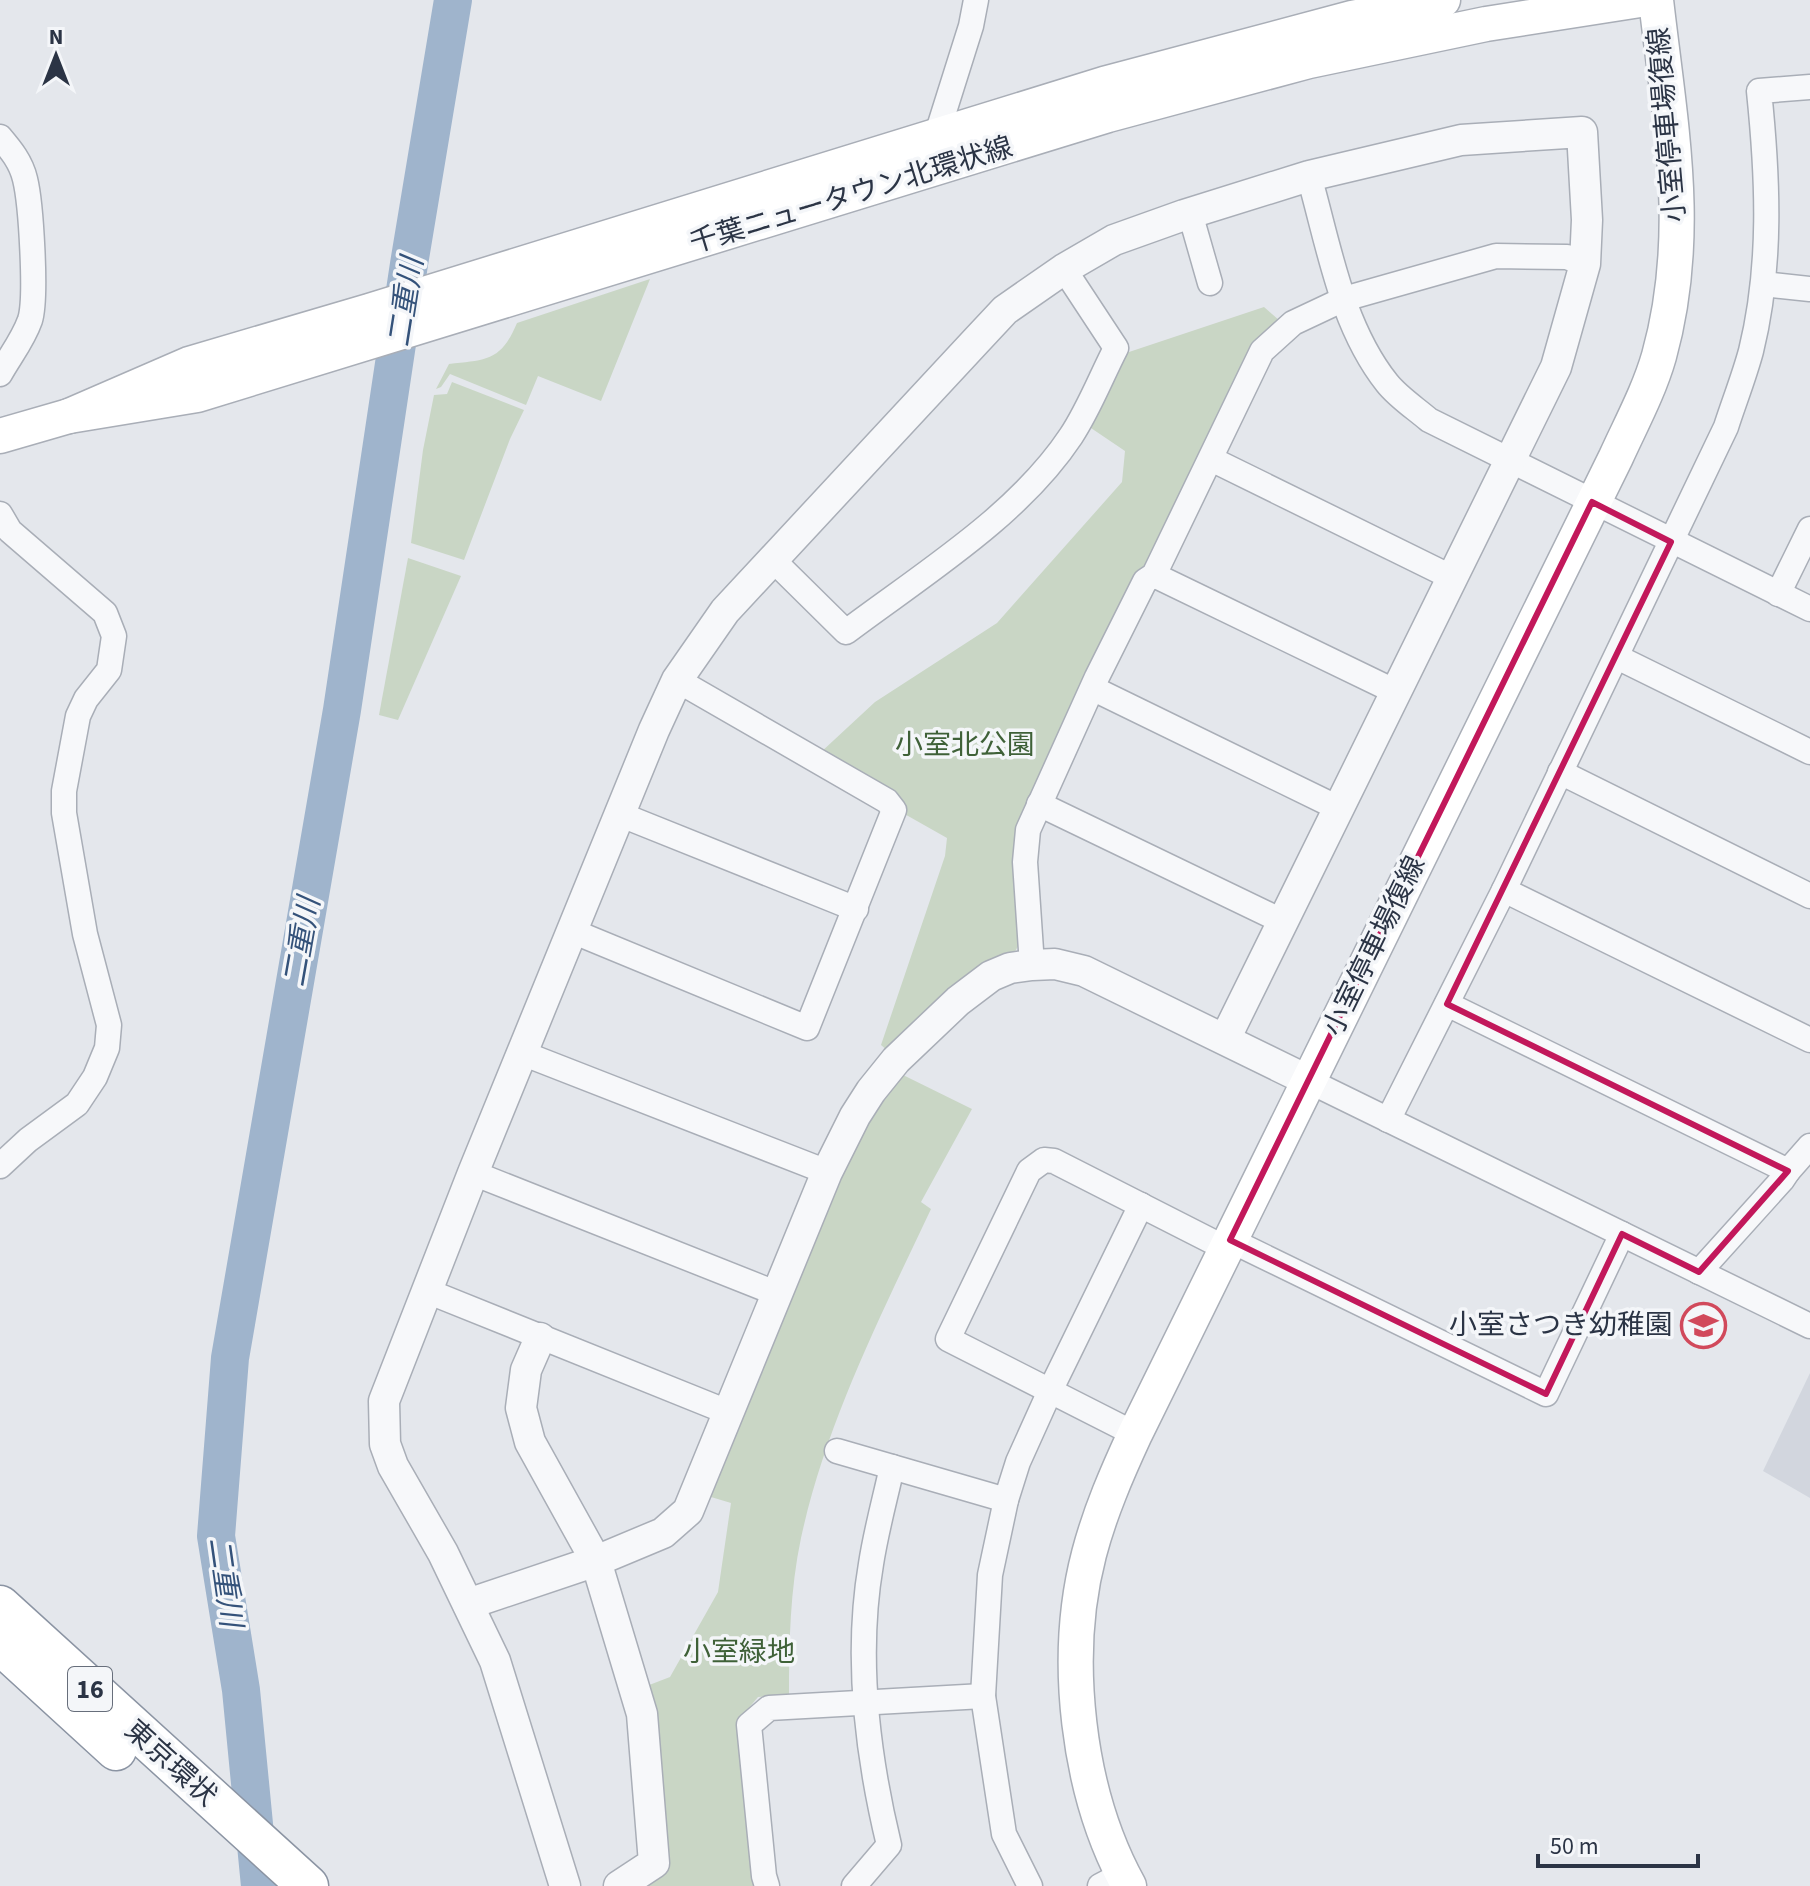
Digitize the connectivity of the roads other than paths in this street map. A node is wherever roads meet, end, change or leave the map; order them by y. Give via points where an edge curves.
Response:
1 (976, 0) edge
2 (1443, 0) edge
3 (1640, 0) edge
4 (1656, 0) edge
5 (1810, 87) edge
6 (0, 137) edge
7 (936, 137) junction
8 (1309, 176) junction
9 (1190, 213) junction
10 (1585, 264) junction
11 (1064, 269) junction
12 (1210, 283) dead end
13 (1763, 284) junction
14 (1810, 289) edge
15 (1344, 299) junction
16 (368, 327) junction
17 (0, 374) edge
18 (0, 436) edge
19 (1211, 459) junction
20 (1511, 461) junction
21 (1592, 502) junction
22 (0, 514) edge
23 (1810, 529) edge
24 (1671, 542) junction
25 (772, 559) junction
26 (1154, 575) junction
27 (1453, 578) junction
28 (1778, 594) junction
29 (1810, 609) edge
30 (1617, 657) junction
31 (677, 680) junction
32 (1094, 689) junction
33 (1396, 692) junction
34 (1810, 752) edge
35 (1560, 772) junction
36 (1039, 804) junction
37 (1338, 808) junction
38 (619, 814) junction
39 (1504, 890) junction
40 (1810, 896) edge
41 (856, 909) junction
42 (1284, 922) junction
43 (572, 931) junction
44 (1032, 965) junction
45 (1447, 1004) junction
46 (1225, 1039) junction
47 (1810, 1040) edge
48 (522, 1053) junction
49 (1309, 1081) junction
50 (1388, 1120) junction
51 (1810, 1146) edge
52 (0, 1166) edge
53 (1788, 1171) junction
54 (827, 1172) junction
55 (473, 1173) junction
56 (1141, 1205) junction
57 (1622, 1234) junction
58 (1228, 1244) junction
59 (1699, 1272) junction
60 (427, 1291) junction
61 (778, 1294) junction
62 (1810, 1326) edge
63 (540, 1338) junction
64 (1050, 1391) junction
65 (730, 1413) junction
66 (1135, 1434) junction
67 (837, 1451) dead end
68 (892, 1467) junction
69 (1006, 1500) junction
70 (596, 1561) junction
71 (468, 1604) junction
72 (0, 1606) edge
73 (0, 1644) edge
74 (983, 1696) junction
75 (865, 1702) junction
76 (180, 1789) junction
77 (1117, 1882) edge
78 (268, 1886) edge
79 (308, 1886) edge
80 (565, 1886) edge
81 (619, 1886) edge
82 (767, 1886) edge
83 (854, 1886) edge
84 (1030, 1886) edge

1 - 7 street
2 - 7 main road, 千葉ニュータウン北環状線 via 1352,18 1104,84
3 - 16 main road, 千葉ニュータウン北環状線 via 1486,24 1309,61 1108,115 440,321
4 - 21 main road, 小室停車場復線 via 1678,178 1677,258 1658,359
5 - 13 street via 1759,91 1767,176
6 - 17 street via 25,178 33,309
7 - 16 main road, 千葉ニュータウン北環状線 via 445,287
8 - 9 street
8 - 10 street via 1461,140 1582,132
8 - 15 street
9 - 11 street via 1114,240
9 - 12 street
10 - 15 street via 1567,257 1496,256
10 - 20 street via 1556,367
11 - 25 street via 1005,310
11 - 25 street via 1116,348 1072,435 1007,510 846,632
13 - 14 street
13 - 24 street via 1751,351 1726,427
15 - 19 street via 1293,323 1262,351
15 - 20 street via 1363,347 1389,385 1429,420
16 - 18 main road, 千葉ニュータウン北環状線 via 197,395 69,416
19 - 26 street
19 - 27 street
20 - 21 street
20 - 27 street
21 - 24 street
21 - 49 main road, 小室停車場復線
22 - 52 street via 10,531 105,613 114,636 109,670 78,716 64,791 85,934 109,1025 107,1048 77,1104
23 - 28 street
24 - 28 street
24 - 30 street
25 - 31 street via 725,611
26 - 32 street via 1145,581
26 - 33 street
27 - 33 street
28 - 29 street
30 - 34 street
30 - 35 street
31 - 38 street
31 - 41 street via 887,801 894,810
32 - 36 street
32 - 37 street
33 - 37 street
35 - 39 street
35 - 40 street
36 - 42 street
36 - 44 street via 1028,830 1025,862
37 - 42 street
38 - 41 street
38 - 43 street
39 - 45 street
39 - 47 street
41 - 43 street via 807,1028
42 - 46 street
43 - 48 street
44 - 46 street via 1084,971
44 - 54 street via 1010,968 978,983 896,1060 855,1116
45 - 50 street
45 - 53 street
46 - 49 street
48 - 54 street
48 - 55 street
49 - 50 street
49 - 58 main road, 小室停車場復線
50 - 57 street
51 - 53 street
53 - 59 street
54 - 61 street
55 - 60 street
55 - 61 street
56 - 58 street
56 - 64 street
56 - 64 street via 1054,1161 1044,1160 1029,1171 948,1339
57 - 58 street via 1546,1394
57 - 59 street
58 - 66 main road, 小室停車場復線
59 - 62 street
60 - 63 street
60 - 71 street via 384,1401 385,1444
61 - 65 street
63 - 65 street
63 - 70 street via 526,1370 521,1408 530,1442
64 - 66 street
64 - 69 street
65 - 70 street via 688,1511 663,1533
66 - 77 main road, 小室停車場復線 via 1098,1523 1080,1597 1076,1641 1080,1734
67 - 68 street
68 - 69 street
68 - 75 street via 871,1565
69 - 74 street via 990,1575
70 - 71 street
70 - 81 street via 642,1714 654,1863
71 - 80 street via 495,1661
72 - 76 highway, 東京環状 / 16
73 - 76 highway, 東京環状 / 16
74 - 75 street
74 - 84 street via 1004,1834
75 - 82 street via 769,1708 749,1725
75 - 83 street via 874,1781 889,1845
76 - 78 highway, 東京環状 / 16
76 - 79 highway, 東京環状 / 16

